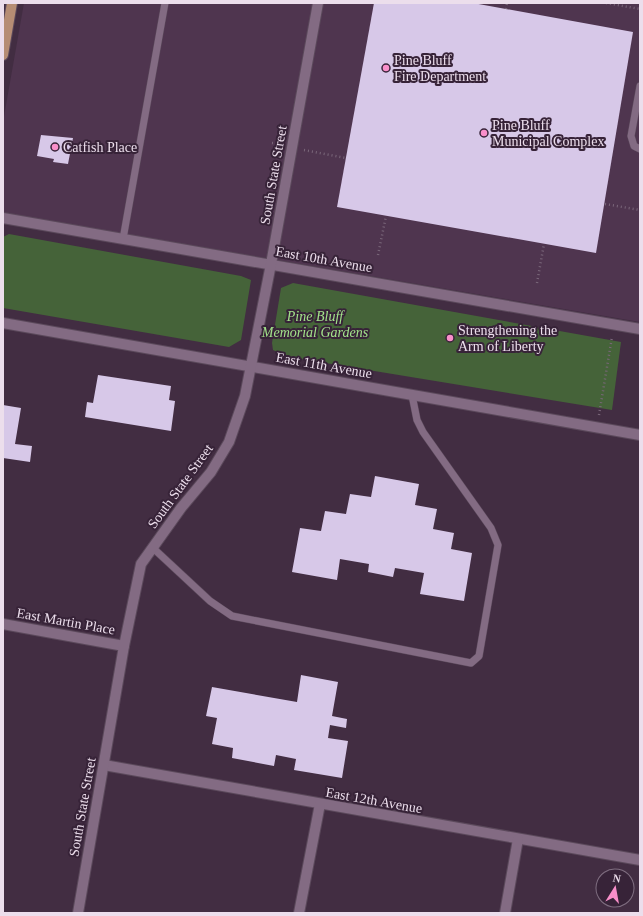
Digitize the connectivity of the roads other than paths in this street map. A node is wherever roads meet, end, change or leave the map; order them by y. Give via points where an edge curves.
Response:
1 (12, 3) edge
2 (165, 3) edge
3 (306, 3) edge
4 (317, 4) edge
5 (3, 55) edge
6 (640, 86) edge
7 (640, 149) edge
8 (3, 218) edge
9 (123, 239) junction
10 (271, 264) junction
11 (3, 323) edge
12 (640, 329) edge
13 (250, 366) junction
14 (412, 395) junction
15 (640, 435) edge
16 (153, 548) junction
17 (3, 624) edge
18 (124, 646) junction
19 (104, 765) junction
20 (320, 804) junction
21 (518, 840) junction
22 (640, 860) edge
23 (78, 913) edge
24 (299, 913) edge
25 (505, 913) edge

1 - 5 main road
2 - 9 lane
3 - 4 street
4 - 10 street, South State Street
6 - 7 lane via 631,136 634,146
8 - 9 street, East 10th Avenue
9 - 10 street, East 10th Avenue
10 - 12 street, East 10th Avenue
10 - 13 street, South State Street
11 - 13 street, East 11th Avenue
13 - 14 street, East 11th Avenue
13 - 16 street, South State Street via 245,396 229,442 211,472 181,508
14 - 15 street, East 11th Avenue
14 - 16 lane via 417,420 423,432 491,528 498,545 479,656 471,663 232,616 210,600
16 - 18 street, South State Street via 141,564
17 - 18 street, East Martin Place
18 - 19 street, South State Street
19 - 20 street, East 12th Avenue
19 - 23 street, South State Street
20 - 21 street, East 12th Avenue
20 - 24 street
21 - 22 street, East 12th Avenue
21 - 25 street

